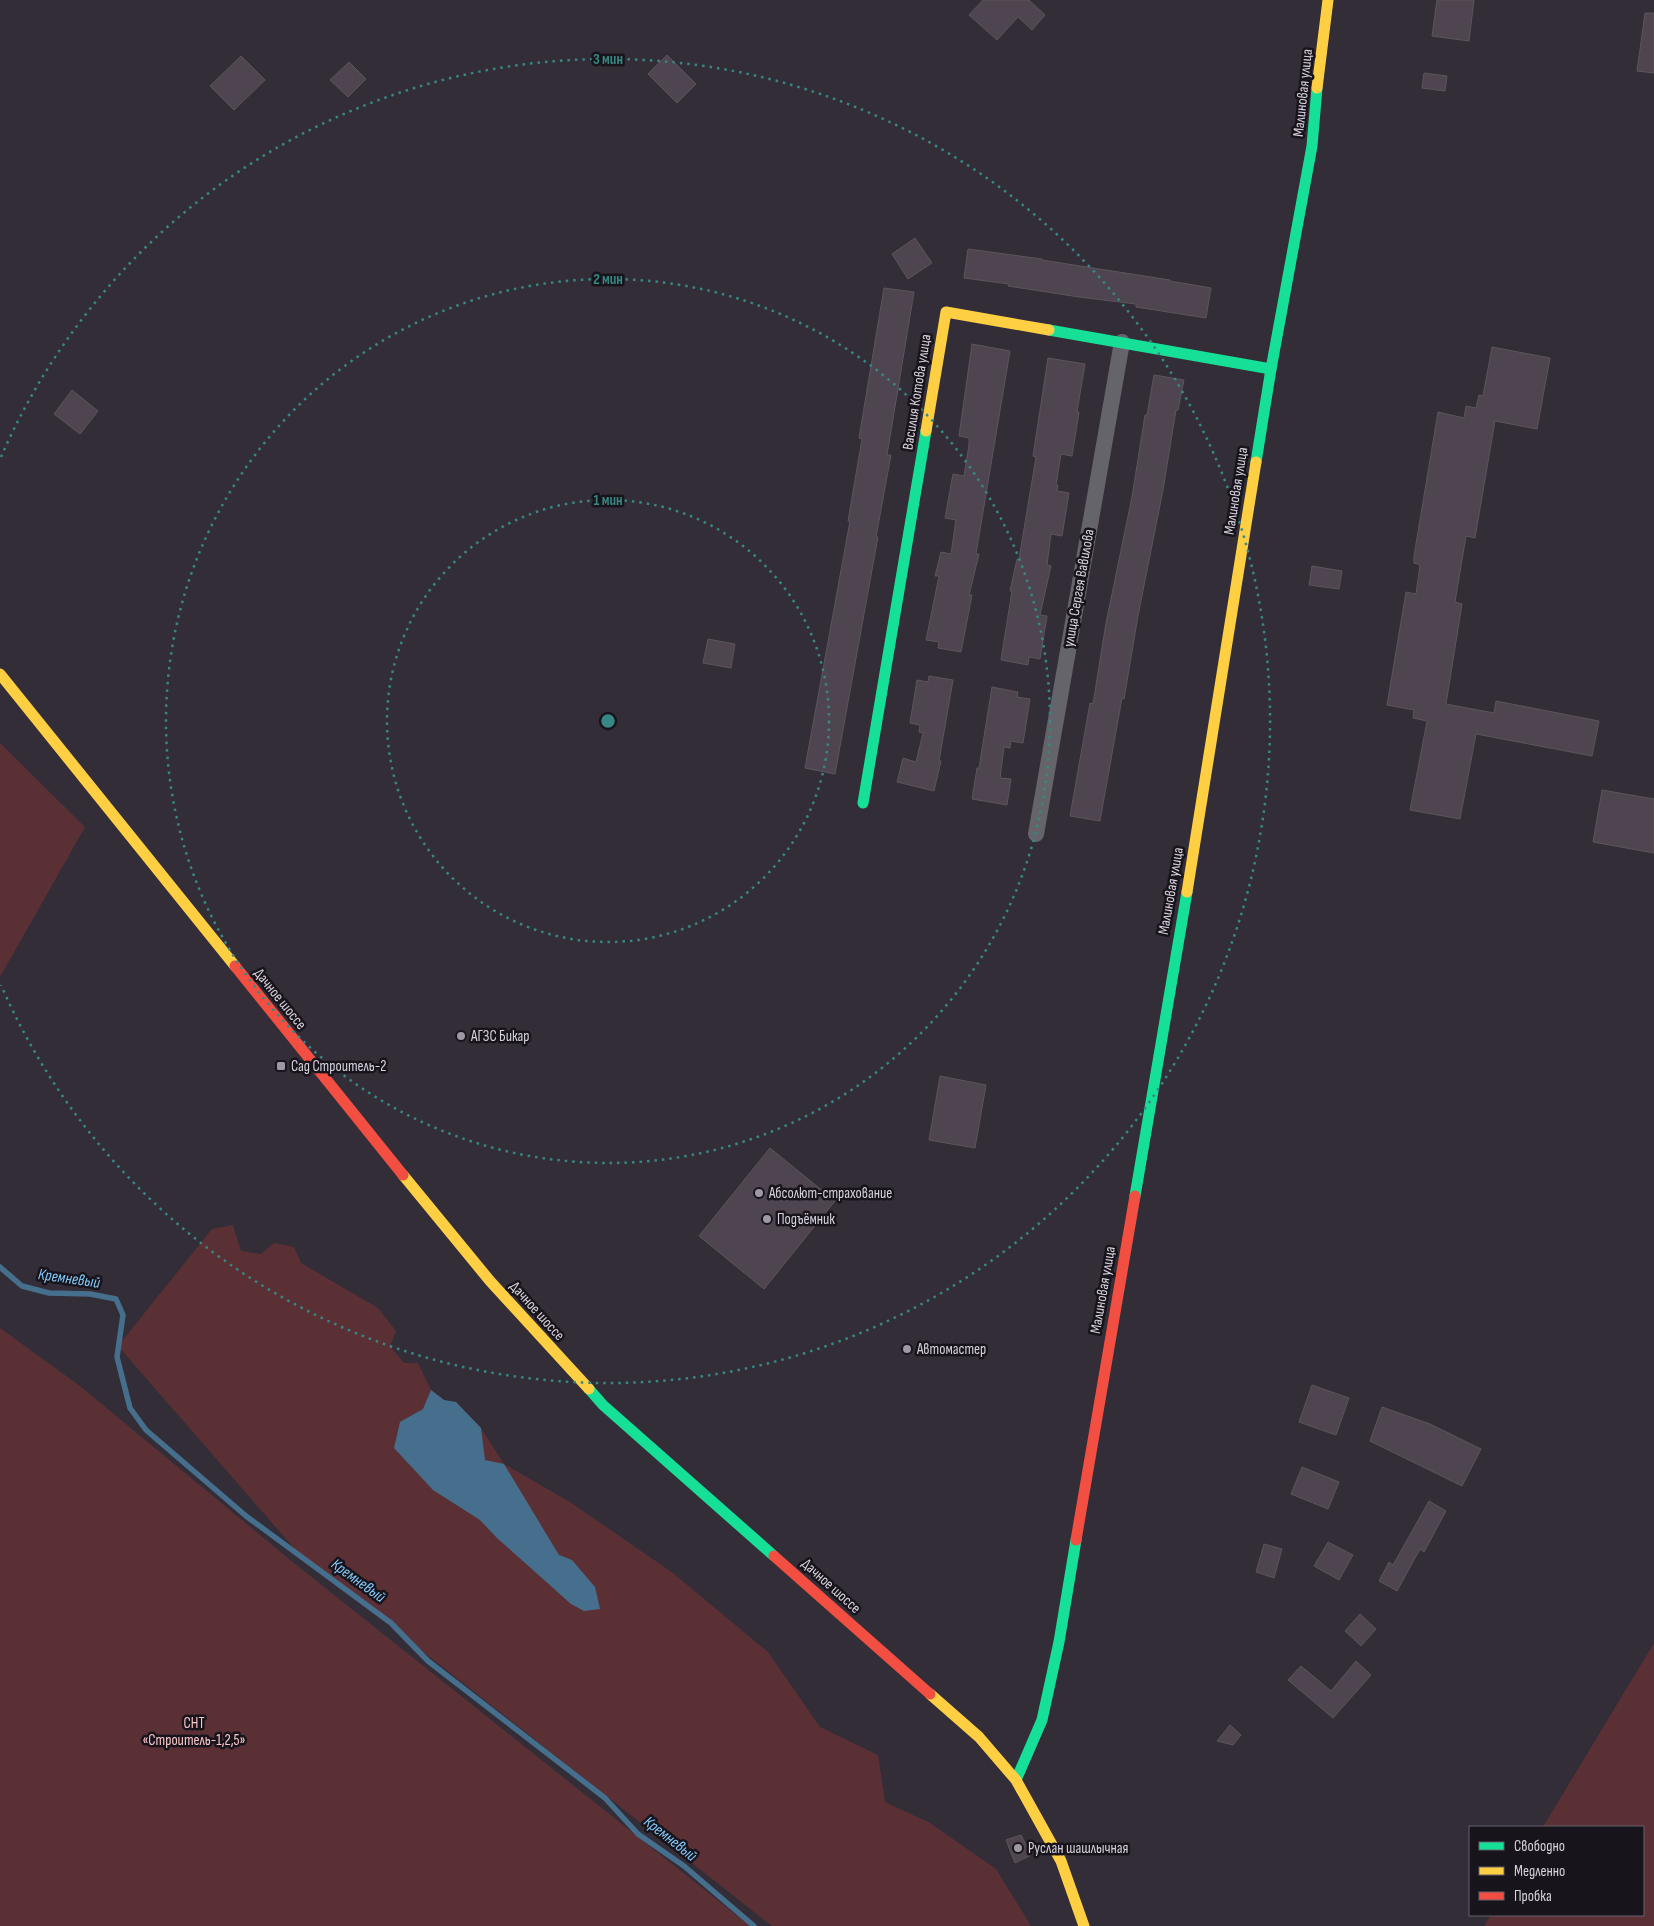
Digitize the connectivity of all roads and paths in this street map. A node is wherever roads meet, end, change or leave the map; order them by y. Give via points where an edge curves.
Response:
1 (1328, 0) edge
2 (1122, 342) junction
3 (1271, 368) junction
4 (0, 674) edge
5 (864, 803) dead end
6 (1036, 834) dead end
7 (1016, 1780) junction
8 (1084, 1926) edge

1 - 3 street, Малиновая улица via 1312,146
2 - 3 street, Василия Котова улица
2 - 5 street, Василия Котова улица via 946,312
2 - 6 street, улица Сергея Вавилова
3 - 7 street, Малиновая улица via 1059,1642 1042,1720
4 - 7 street, Дачное шоссе via 460,1245 603,1405 979,1738
7 - 8 street, Дачное шоссе via 1061,1861

